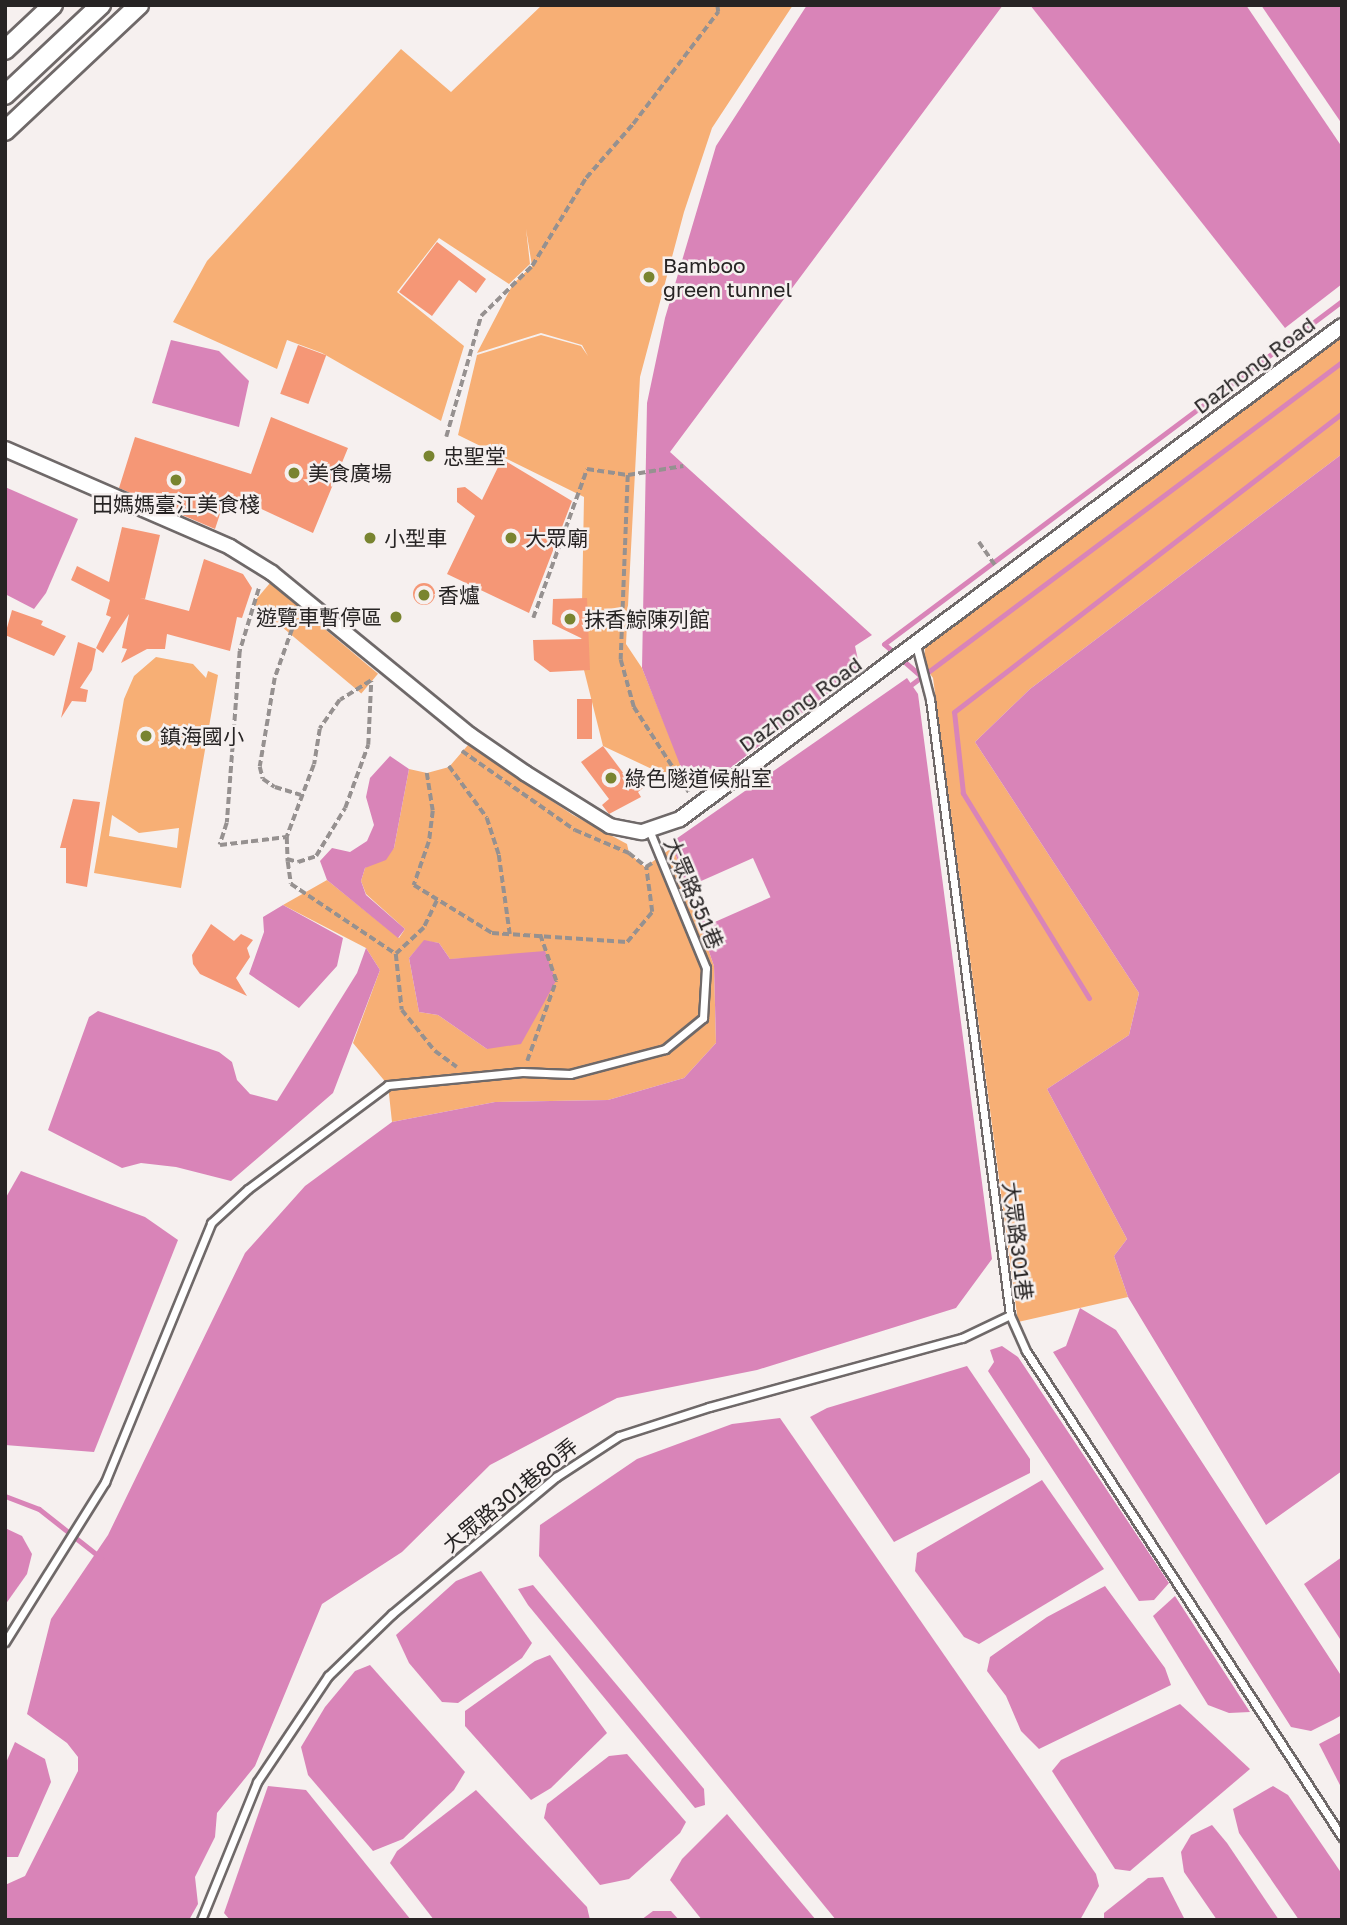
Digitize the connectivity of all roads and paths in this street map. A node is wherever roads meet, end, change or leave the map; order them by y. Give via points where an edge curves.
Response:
1 (52, 5) edge
2 (101, 5) edge
3 (139, 5) edge
4 (717, 5) edge
5 (5, 50) edge
6 (5, 96) edge
7 (5, 131) edge
8 (1342, 326) edge
9 (446, 437) dead end
10 (5, 449) edge
11 (682, 466) dead end
12 (628, 475) junction
13 (979, 542) dead end
14 (1005, 578) junction
15 (259, 589) dead end
16 (533, 618) dead end
17 (296, 619) dead end
18 (916, 645) junction
19 (449, 766) dead end
20 (427, 773) dead end
21 (301, 795) junction
22 (697, 806) junction
23 (648, 830) junction
24 (287, 837) junction
25 (288, 859) junction
26 (646, 867) dead end
27 (436, 901) junction
28 (510, 934) junction
29 (540, 935) junction
30 (396, 954) junction
31 (522, 1072) junction
32 (472, 1078) junction
33 (1010, 1315) junction
34 (5, 1642) edge
35 (1342, 1837) edge
36 (201, 1920) edge

1 - 5 street
2 - 6 street
3 - 7 street
4 - 9 path via 718,12 586,178 532,266 481,316
8 - 14 street, Dazhong Road
10 - 23 street, Dazhong Road via 230,547 272,573 470,735 525,773 610,826
11 - 12 path
12 - 16 path via 587,469
12 - 22 path via 621,660 634,707
13 - 14 path
14 - 18 street, Dazhong Road
15 - 24 path via 240,651 227,823 220,845
17 - 21 path via 275,678 260,766 269,783 288,794
18 - 22 street, Dazhong Road
18 - 33 lane, 大眾路301巷 via 926,684
19 - 28 path via 487,818 499,855
20 - 27 path via 432,821 414,885
21 - 24 path
21 - 25 path via 314,765 320,729 340,699 371,681 368,744 345,808 316,856 298,862
22 - 23 street, Dazhong Road via 680,819
23 - 31 lane, 大眾路351巷 via 706,968 703,1018 665,1049 570,1074
24 - 25 path
25 - 30 path via 291,884
26 - 29 path via 652,912 627,942
27 - 28 path via 492,933
27 - 30 path via 424,928
28 - 29 path
29 - 31 path via 556,981
30 - 32 path via 402,1010 435,1051
31 - 32 lane, 大眾路351巷
32 - 34 lane, 大眾路351巷 via 388,1085 248,1189 211,1223 105,1482
33 - 35 lane, 大眾路301巷 via 1026,1351
33 - 36 lane, 大眾路301巷80弄 via 962,1338 709,1406 619,1436 556,1477 392,1614 328,1676 257,1782

